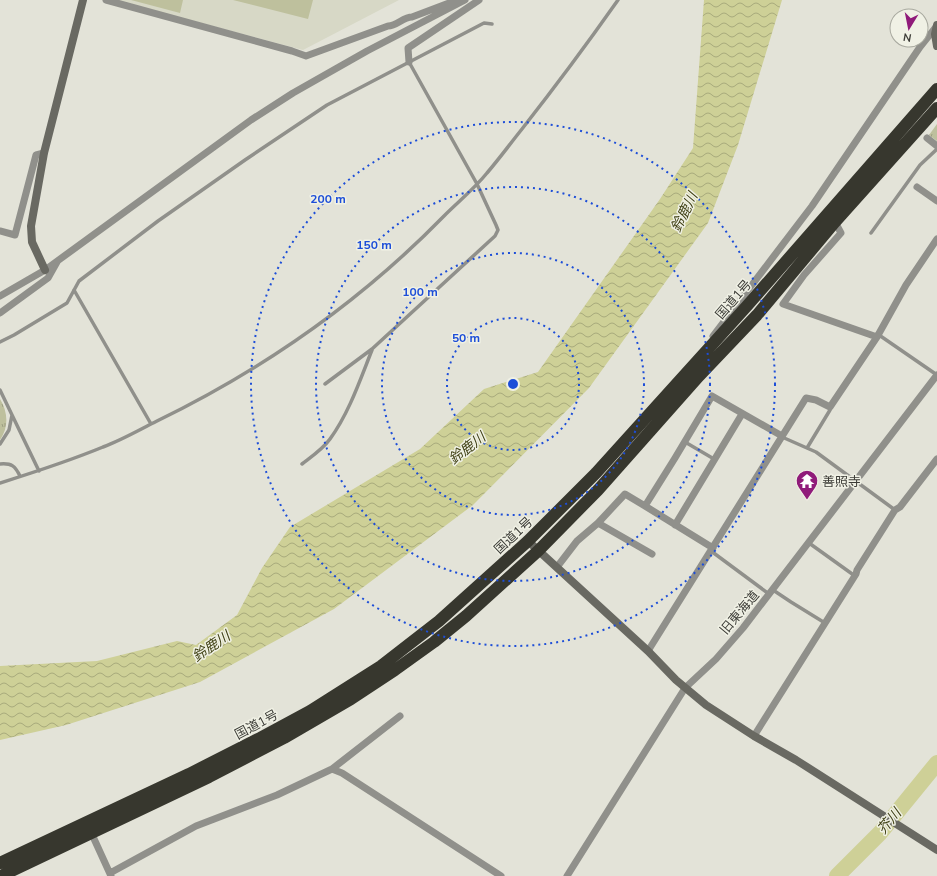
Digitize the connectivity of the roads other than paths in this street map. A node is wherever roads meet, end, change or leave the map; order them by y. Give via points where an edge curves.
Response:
1 (84, 0) edge
2 (106, 0) edge
3 (461, 0) edge
4 (479, 0) edge
5 (618, 0) edge
6 (492, 24) dead end
7 (936, 26) edge
8 (937, 46) edge
9 (409, 62) junction
10 (937, 89) edge
11 (937, 108) edge
12 (927, 138) dead end
13 (937, 146) edge
14 (937, 149) edge
15 (44, 153) junction
16 (477, 184) junction
17 (916, 187) dead end
18 (937, 201) edge
19 (835, 222) junction
20 (0, 231) edge
21 (871, 233) dead end
22 (937, 239) edge
23 (58, 260) junction
24 (45, 270) junction
25 (74, 290) junction
26 (0, 296) edge
27 (0, 313) edge
28 (878, 336) junction
29 (0, 342) edge
30 (372, 349) junction
31 (937, 375) edge
32 (683, 376) junction
33 (325, 384) dead end
34 (0, 390) edge
35 (830, 407) junction
36 (12, 414) junction
37 (742, 414) junction
38 (151, 424) junction
39 (782, 436) junction
40 (685, 442) junction
41 (0, 444) edge
42 (807, 448) junction
43 (714, 459) junction
44 (937, 459) edge
45 (0, 464) edge
46 (302, 464) dead end
47 (39, 471) junction
48 (20, 476) junction
49 (856, 482) junction
50 (0, 483) edge
51 (645, 506) junction
52 (895, 510) junction
53 (598, 523) junction
54 (675, 525) junction
55 (528, 541) junction
56 (809, 543) junction
57 (712, 550) junction
58 (538, 551) junction
59 (652, 554) dead end
60 (557, 568) junction
61 (855, 576) junction
62 (771, 592) junction
63 (825, 623) junction
64 (648, 651) junction
65 (683, 691) junction
66 (400, 716) dead end
67 (754, 736) junction
68 (332, 769) junction
69 (90, 832) junction
70 (937, 850) edge
71 (0, 863) edge
72 (110, 875) edge
73 (1, 876) edge
74 (501, 876) edge
75 (566, 876) edge

1 - 15 street
2 - 3 street via 306,56
3 - 23 street via 293,93 250,120
4 - 9 street via 408,48
5 - 16 lane via 561,79
6 - 9 lane via 484,23
7 - 8 street
7 - 32 street via 812,206
9 - 16 lane
9 - 25 lane via 328,105 244,160 79,281
10 - 32 highway, 国道1号
11 - 19 highway, 国道1号
12 - 13 street
14 - 21 lane via 920,165
15 - 20 street via 36,155 15,235
15 - 24 street via 31,226 32,242
16 - 30 lane via 498,230
16 - 38 lane via 398,261 324,321 226,385
17 - 18 street
19 - 28 street via 841,233 783,304
19 - 58 highway, 国道1号 via 757,315 698,376 598,490
22 - 28 street via 906,285
23 - 24 street
23 - 27 street via 48,278
24 - 26 street
25 - 29 lane via 67,304
25 - 38 lane
28 - 31 lane
28 - 35 street
30 - 33 lane
30 - 46 lane via 343,417 329,440
31 - 49 street, 旧東海道
32 - 55 highway, 国道1号 via 596,473
34 - 36 lane
35 - 39 street via 806,398
35 - 42 lane
36 - 41 lane via 9,430
36 - 47 lane
37 - 39 street
37 - 40 street via 712,396
37 - 43 street
38 - 47 lane via 104,447
39 - 42 lane
39 - 57 street
40 - 43 lane
40 - 51 street
42 - 49 lane
43 - 54 street
44 - 52 street
45 - 48 lane via 8,463 15,466
47 - 48 lane
48 - 50 lane
49 - 52 lane
49 - 56 street, 旧東海道
51 - 53 street via 624,494
51 - 54 street
52 - 61 street
53 - 59 street
53 - 60 street via 577,541
54 - 57 street
55 - 58 street
55 - 69 highway, 国道1号 via 433,625 381,666 310,711 189,774
56 - 61 lane
56 - 62 street, 旧東海道
57 - 62 lane
57 - 64 street
58 - 60 street
58 - 69 highway, 国道1号 via 434,642 351,699 210,777
60 - 64 street
61 - 63 street
62 - 63 lane
62 - 65 street, 旧東海道 via 716,659
63 - 67 street
64 - 65 street
65 - 67 street
65 - 75 street, 旧東海道
66 - 68 street
67 - 70 street
68 - 72 street via 278,795 196,826
68 - 74 street
69 - 71 highway, 国道1号
69 - 72 street
69 - 73 highway, 国道1号

